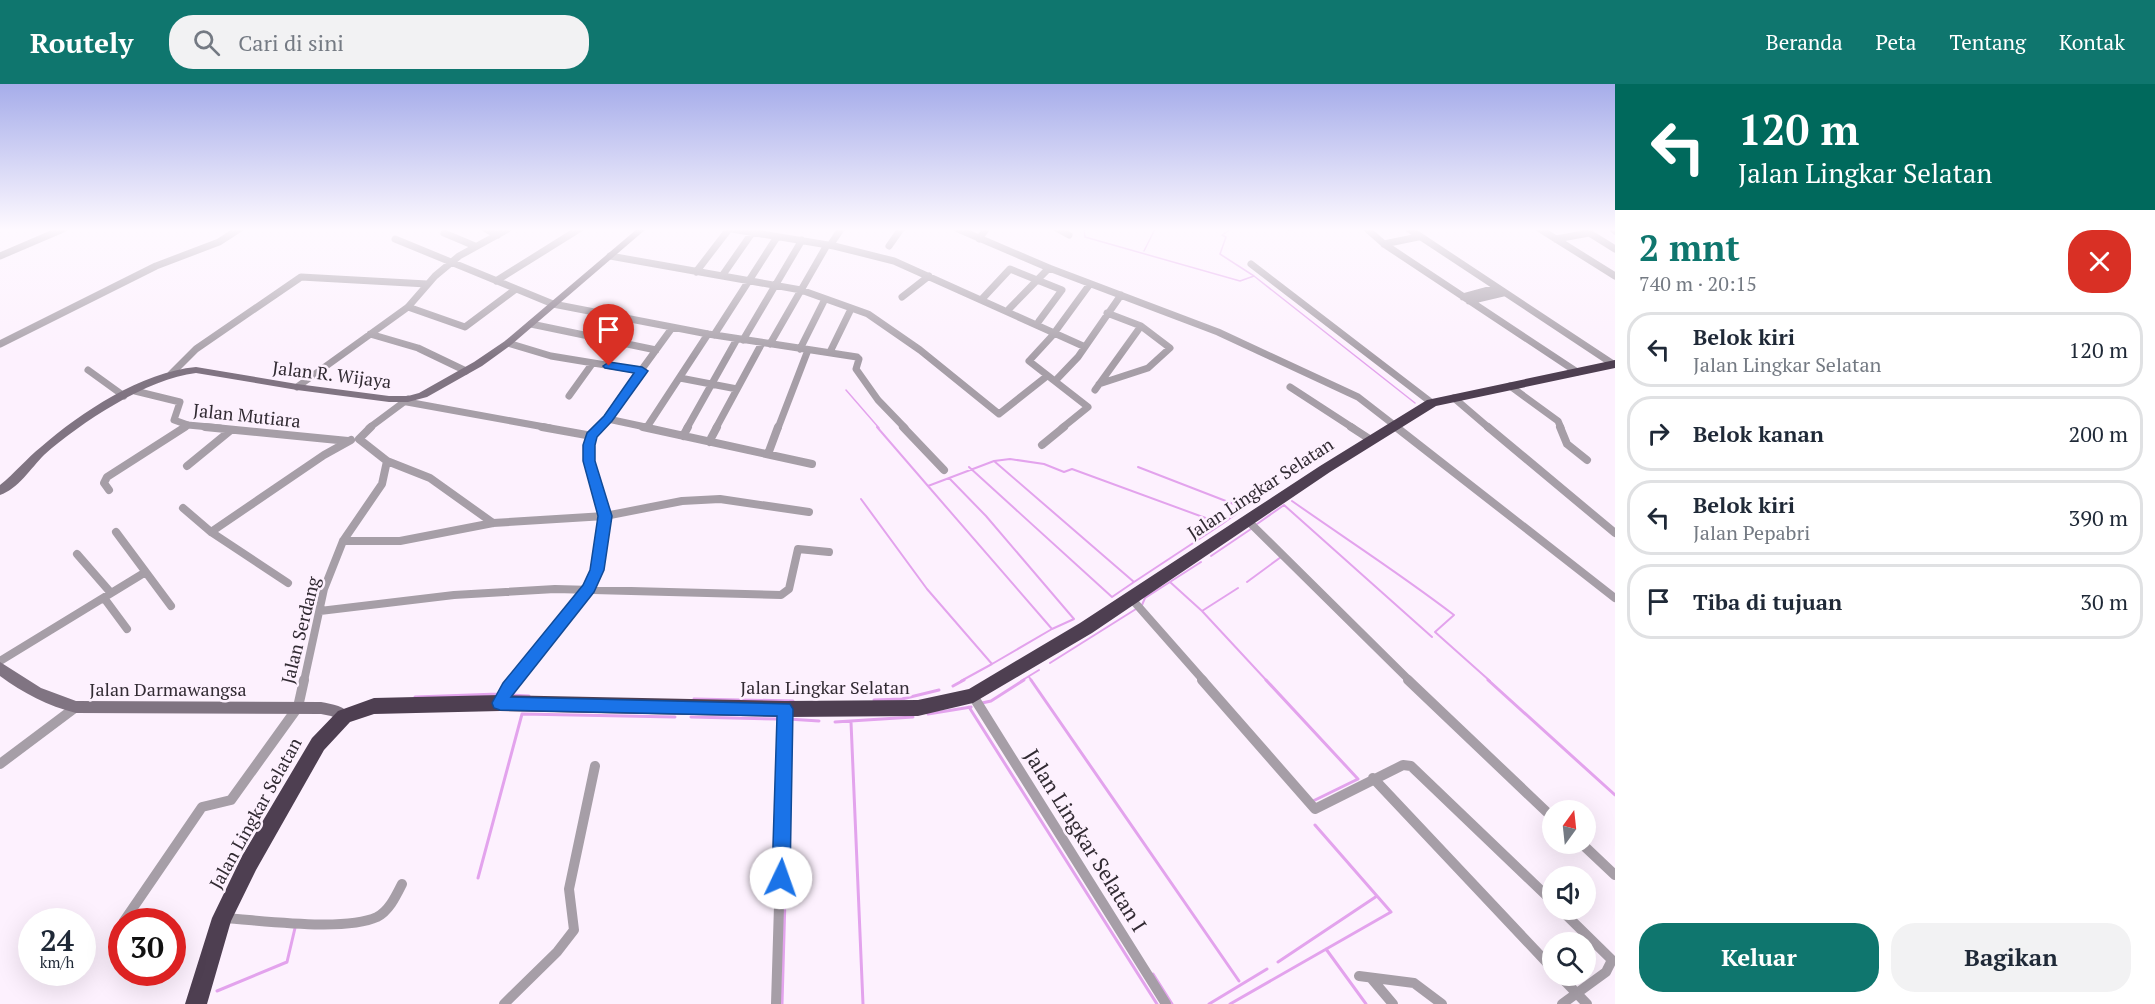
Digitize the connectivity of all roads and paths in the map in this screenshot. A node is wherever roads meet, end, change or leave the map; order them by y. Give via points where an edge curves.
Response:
1 (144, 272) edge
2 (441, 272) edge
3 (476, 272) edge
4 (509, 272) edge
5 (591, 272) edge
6 (696, 272) edge
7 (725, 272) edge
8 (753, 272) edge
9 (783, 272) edge
10 (812, 272) edge
11 (920, 272) edge
12 (1007, 272) edge
13 (1018, 272) edge
14 (1044, 272) edge
15 (1058, 272) edge
16 (1261, 272) edge
17 (1426, 272) edge
18 (1471, 272) edge
19 (722, 276) junction
20 (929, 276) junction
21 (1036, 279) junction
22 (496, 280) junction
23 (747, 281) junction
24 (428, 284) junction
25 (1090, 284) junction
26 (775, 286) junction
27 (1496, 288) junction
28 (516, 289) junction
29 (801, 290) junction
30 (1503, 293) junction
31 (1121, 295) junction
32 (902, 297) dead end
33 (825, 299) junction
34 (982, 299) dead end
35 (1466, 299) junction
36 (553, 304) junction
37 (408, 307) junction
38 (851, 309) junction
39 (1009, 309) dead end
40 (1107, 313) junction
41 (1039, 321) dead end
42 (531, 324) junction
43 (1141, 326) junction
44 (672, 328) junction
45 (370, 334) junction
46 (711, 335) junction
47 (1052, 336) junction
48 (740, 339) junction
49 (508, 343) junction
50 (762, 343) junction
51 (0, 344) edge
52 (770, 344) junction
53 (1083, 346) junction
54 (804, 349) junction
55 (656, 350) junction
56 (830, 352) junction
57 (592, 363) junction
58 (1613, 366) edge
59 (88, 370) dead end
60 (466, 371) junction
61 (642, 371) junction
62 (1577, 372) junction
63 (171, 374) junction
64 (1047, 376) junction
65 (680, 378) junction
66 (1056, 380) junction
67 (712, 384) junction
68 (1510, 386) junction
69 (297, 387) junction
70 (1290, 387) dead end
71 (737, 389) junction
72 (135, 391) junction
73 (124, 396) junction
74 (569, 396) dead end
75 (1454, 398) junction
76 (408, 401) junction
77 (1432, 404) junction
78 (608, 418) junction
79 (1395, 424) junction
80 (188, 425) junction
81 (646, 427) junction
82 (231, 430) junction
83 (592, 436) junction
84 (683, 436) junction
85 (359, 439) junction
86 (1371, 440) junction
87 (348, 441) junction
88 (709, 442) junction
89 (1042, 445) dead end
90 (768, 454) junction
91 (1587, 460) dead end
92 (387, 461) junction
93 (812, 464) dead end
94 (187, 466) dead end
95 (944, 470) dead end
96 (0, 490) edge
97 (109, 490) dead end
98 (183, 508) dead end
99 (809, 512) dead end
100 (605, 516) junction
101 (1248, 521) junction
102 (493, 523) junction
103 (116, 532) dead end
104 (211, 532) junction
105 (1615, 533) edge
106 (344, 542) junction
107 (829, 552) dead end
108 (77, 554) dead end
109 (144, 573) junction
110 (288, 582) dead end
111 (589, 588) junction
112 (107, 596) junction
113 (1129, 597) junction
114 (1615, 598) edge
115 (171, 606) dead end
116 (320, 611) junction
117 (127, 629) dead end
118 (0, 661) edge
119 (0, 668) edge
120 (973, 696) junction
121 (500, 703) junction
122 (76, 707) junction
123 (298, 707) junction
124 (785, 709) junction
125 (344, 716) junction
126 (0, 764) edge
127 (595, 766) dead end
128 (1373, 778) junction
129 (1542, 807) edge
130 (1593, 854) edge
131 (1615, 875) edge
132 (402, 885) dead end
133 (1542, 891) edge
134 (133, 908) edge
135 (222, 918) junction
136 (1571, 920) edge
137 (1542, 957) edge
138 (1614, 962) edge
139 (1569, 986) edge
140 (1576, 993) junction
141 (196, 1004) edge
142 (504, 1004) edge
143 (776, 1004) edge
144 (1166, 1004) edge
145 (1393, 1004) edge
146 (1442, 1004) edge
147 (1562, 1004) edge
148 (1587, 1004) edge

1 - 51 street
2 - 24 street
3 - 22 street
4 - 22 street
5 - 36 street, Jalan R. Wijaya
6 - 19 street
7 - 19 street
8 - 23 street
9 - 26 street
10 - 29 street
11 - 20 street
12 - 34 street
13 - 21 street
14 - 21 street
15 - 25 street
16 - 77 street
17 - 35 street
18 - 27 street
19 - 23 street
20 - 32 street
20 - 47 street
21 - 39 street
21 - 41 street via 1063,292
22 - 28 street
23 - 26 street
23 - 46 street
24 - 37 street
24 - 63 street via 299,279 196,349
25 - 31 street
25 - 47 street
26 - 29 street
26 - 48 street
27 - 30 street
27 - 35 street
28 - 36 street
28 - 37 street via 466,327
29 - 33 street
29 - 52 street
30 - 35 street
30 - 58 street
31 - 40 street
31 - 79 street via 1296,367 1366,402
33 - 38 street
33 - 54 street
35 - 62 street
36 - 42 street, Jalan R. Wijaya
36 - 44 street
37 - 45 street
38 - 56 street
38 - 64 street via 874,318 999,414
40 - 43 street
40 - 53 street
42 - 49 street, Jalan R. Wijaya
42 - 55 street
43 - 43 street via 1097,387 1164,358 1169,345
44 - 46 street
44 - 55 street
45 - 60 street via 418,348
45 - 69 street
46 - 48 street
46 - 65 street
47 - 53 street
47 - 64 street via 1029,361
48 - 50 street
48 - 67 street
49 - 57 street
49 - 60 street, Jalan R. Wijaya
50 - 52 street
50 - 71 street
52 - 54 street
53 - 66 street
54 - 56 street
54 - 90 street
55 - 61 street
56 - 95 street via 858,358 856,369 878,400
57 - 61 street
57 - 74 street
58 - 62 highway, Jalan Lingkar Selatan
59 - 73 street
60 - 76 street, Jalan R. Wijaya
61 - 78 street
62 - 68 highway, Jalan Lingkar Selatan
63 - 69 street, Jalan R. Wijaya via 196,370
63 - 72 street, Jalan R. Wijaya
64 - 66 street
65 - 67 street
65 - 81 street
66 - 89 street via 1088,409
67 - 71 street
67 - 84 street
68 - 75 highway, Jalan Lingkar Selatan
68 - 91 street via 1558,421 1567,444
69 - 76 street, Jalan R. Wijaya
70 - 86 street
71 - 88 street
72 - 73 street, Jalan R. Wijaya
72 - 80 street, Jalan Mutiara via 180,402 174,420
73 - 96 street, Jalan R. Wijaya via 63,434 17,479
75 - 77 highway, Jalan Lingkar Selatan
75 - 105 street
76 - 83 street
76 - 85 street
77 - 79 highway, Jalan Lingkar Selatan
78 - 81 street
78 - 83 street
79 - 86 highway, Jalan Lingkar Selatan
79 - 114 street
80 - 82 street, Jalan Mutiara
80 - 97 street via 107,477 104,483
81 - 84 street
82 - 87 street, Jalan Mutiara
82 - 94 street
83 - 100 street via 589,461
84 - 88 street
85 - 87 street
85 - 92 street
86 - 101 highway, Jalan Lingkar Selatan
87 - 104 street
88 - 90 street
90 - 93 street
92 - 102 street via 408,466
92 - 106 street, Jalan Serdang via 382,483
98 - 104 street
99 - 100 street via 720,499 666,502
100 - 102 street
100 - 111 street via 597,570
101 - 113 highway, Jalan Lingkar Selatan
101 - 129 street
102 - 106 street via 400,541
103 - 109 street
104 - 110 street
106 - 116 street, Jalan Serdang via 324,590
107 - 111 street via 798,549 789,589 781,595
108 - 112 street
109 - 112 street
109 - 115 street
111 - 116 street via 452,594
111 - 121 street via 508,687
112 - 117 street
112 - 118 street
113 - 120 highway, Jalan Lingkar Selatan via 1086,628
113 - 128 street via 1315,809
116 - 123 street, Jalan Serdang
119 - 122 street, Jalan Darmawangsa via 41,696
120 - 124 highway, Jalan Lingkar Selatan via 918,708
120 - 144 street, Jalan Lingkar Selatan I
121 - 124 highway, Jalan Lingkar Selatan
121 - 125 highway, Jalan Lingkar Selatan via 374,706
122 - 123 street, Jalan Darmawangsa
122 - 126 street
123 - 125 street, Jalan Darmawangsa via 333,710
123 - 134 street via 231,800 202,807
124 - 143 street
125 - 135 highway, Jalan Lingkar Selatan via 318,744 290,788
127 - 142 street via 570,890 575,922 570,936
128 - 133 street via 1403,765 1411,766
128 - 137 street
130 - 131 street
132 - 135 street via 386,910 363,921
135 - 141 highway, Jalan Lingkar Selatan
136 - 138 street
138 - 140 street
139 - 140 street
140 - 147 street
140 - 148 street
145 - 146 street via 1365,977 1416,983

